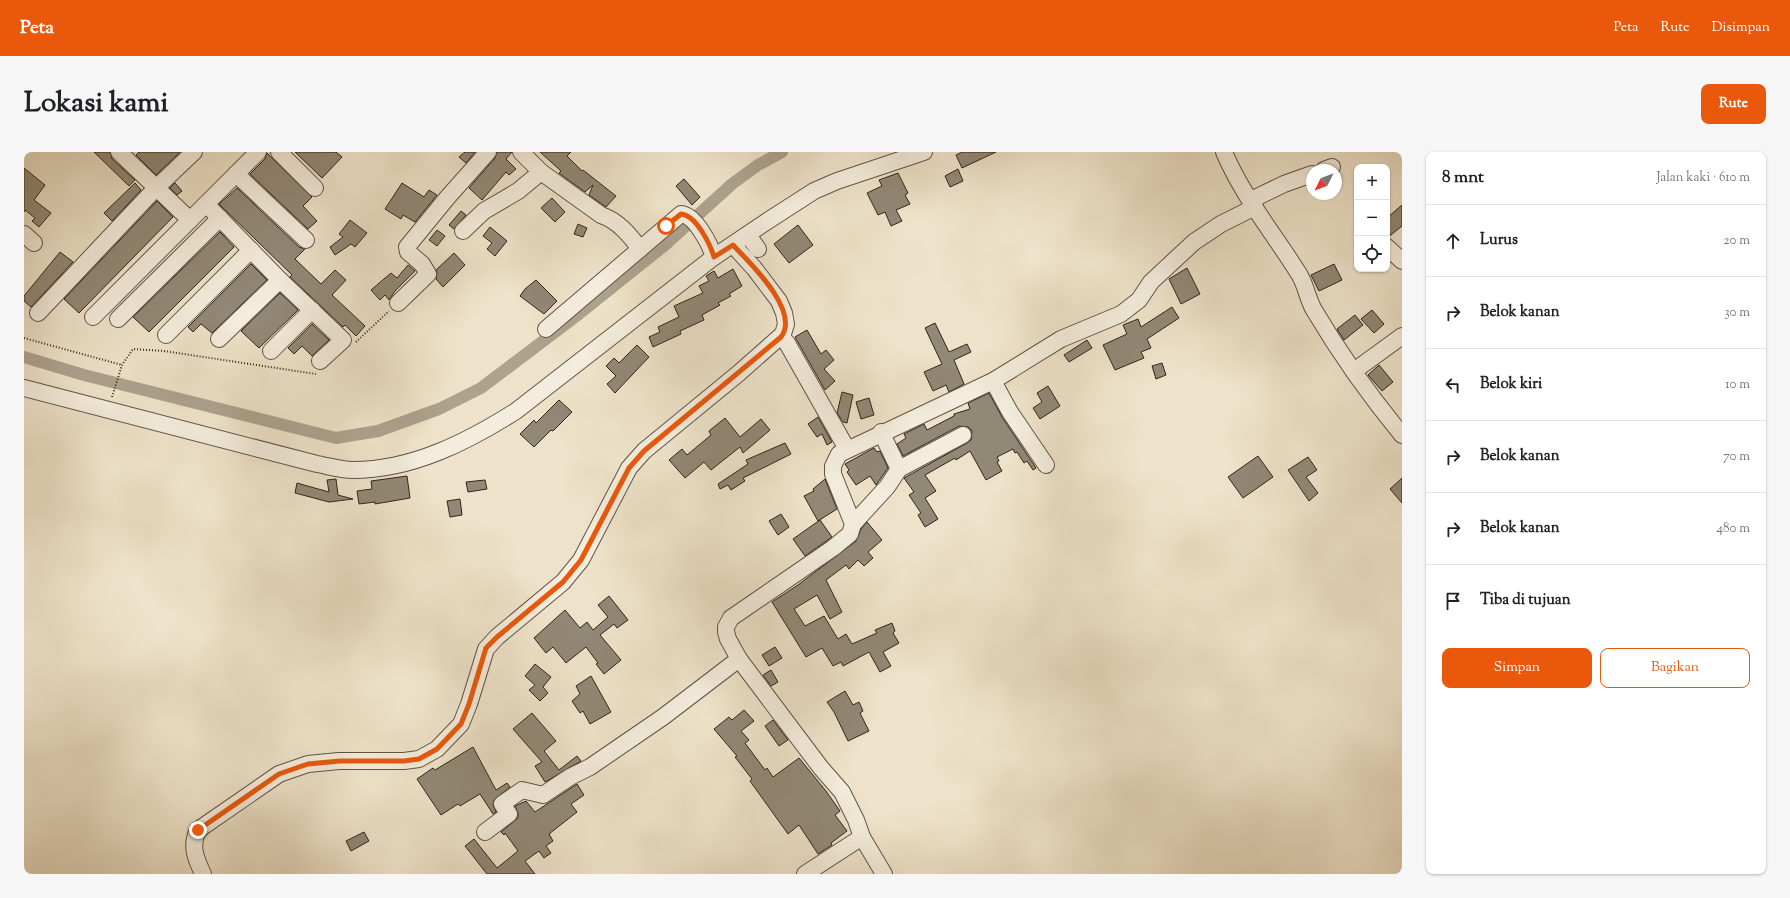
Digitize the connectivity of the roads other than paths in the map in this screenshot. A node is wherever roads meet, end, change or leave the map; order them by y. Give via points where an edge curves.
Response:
1 (194, 152) edge
2 (258, 152) edge
3 (279, 152) edge
4 (488, 152) edge
5 (521, 152) edge
6 (924, 152) edge
7 (1224, 152) edge
8 (121, 153) edge
9 (541, 172) junction
10 (236, 174) junction
11 (1306, 176) edge
12 (157, 187) junction
13 (315, 188) dead end
14 (206, 204) junction
15 (1253, 204) junction
16 (220, 218) junction
17 (190, 220) junction
18 (463, 231) dead end
19 (748, 235) junction
20 (306, 240) dead end
21 (733, 245) junction
22 (640, 249) junction
23 (758, 249) dead end
24 (251, 250) junction
25 (1390, 250) edge
26 (712, 251) junction
27 (1402, 261) edge
28 (280, 280) junction
29 (398, 303) dead end
30 (312, 310) junction
31 (38, 313) dead end
32 (93, 317) dead end
33 (118, 319) dead end
34 (546, 329) dead end
35 (166, 335) dead end
36 (1402, 336) edge
37 (781, 337) junction
38 (219, 339) dead end
39 (271, 351) dead end
40 (320, 361) dead end
41 (1354, 371) junction
42 (993, 381) junction
43 (24, 388) edge
44 (882, 432) junction
45 (962, 435) dead end
46 (1402, 435) edge
47 (847, 449) junction
48 (1046, 466) dead end
49 (899, 469) junction
50 (853, 524) junction
51 (739, 659) junction
52 (485, 832) dead end
53 (862, 837) junction
54 (203, 874) edge
55 (805, 874) edge
56 (884, 874) edge

1 - 12 street
2 - 10 street
3 - 13 street
4 - 29 street via 407,247 408,252 422,264 428,274
5 - 9 street
6 - 19 street via 866,170 814,191
7 - 15 street
8 - 12 street
9 - 18 street via 518,191 484,211
9 - 22 street via 601,215 611,218 629,234
10 - 14 street
10 - 20 street
11 - 15 street via 1284,184
12 - 17 street
12 - 31 street
14 - 16 street
14 - 17 street
15 - 41 street via 1300,276 1310,304
15 - 42 street via 1194,242 1152,282 1136,303 1121,314 1061,339
16 - 24 street
16 - 33 street
17 - 32 street
19 - 21 street
19 - 23 street
21 - 26 street
21 - 37 street via 779,300 786,324
22 - 26 street via 681,214 692,218
22 - 34 street
24 - 28 street
24 - 35 street
25 - 27 street
26 - 43 street via 661,300 510,415 485,431 421,459 384,468 352,470 317,464
28 - 30 street
28 - 38 street
30 - 39 street
30 - 40 street via 343,340
36 - 41 street
37 - 47 street via 787,343
37 - 54 street via 644,451 629,468 581,560 563,582 486,648 461,724 437,749 419,759 308,764 279,774 198,830 193,846
41 - 46 street
42 - 44 street
42 - 48 street
44 - 47 street
44 - 49 street
45 - 49 street
47 - 50 street via 835,458 833,474
49 - 50 street via 887,487
50 - 51 street via 847,537 834,548 731,618 726,632
51 - 52 street via 590,768 543,795 522,790 502,804 509,814
51 - 53 street via 842,792
53 - 55 street
53 - 56 street

